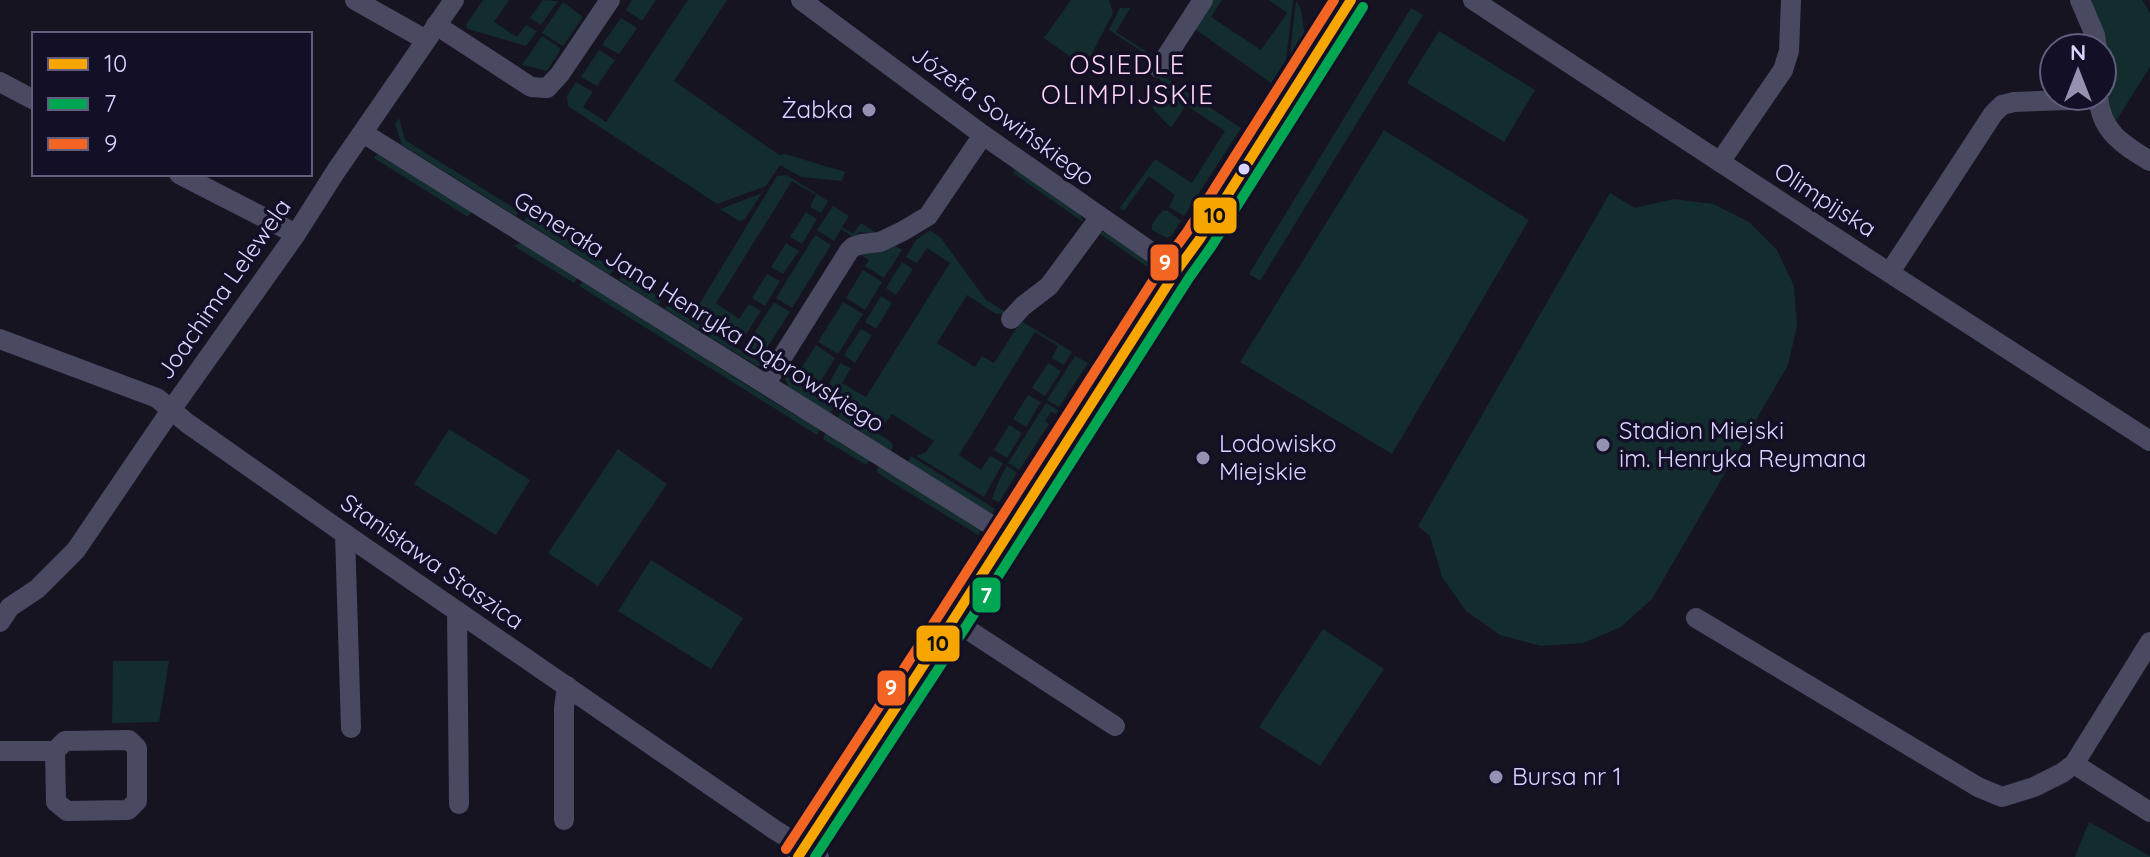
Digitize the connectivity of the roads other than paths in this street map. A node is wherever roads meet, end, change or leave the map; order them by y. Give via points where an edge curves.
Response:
1 (355, 0) edge
2 (454, 0) edge
3 (610, 0) edge
4 (801, 0) edge
5 (1203, 0) edge
6 (1473, 0) edge
7 (1791, 0) edge
8 (2080, 0) edge
9 (1342, 3) edge
10 (431, 32) junction
11 (2094, 32) edge
12 (1159, 68) dead end
13 (0, 82) edge
14 (32, 99) edge
15 (2038, 101) edge
16 (2101, 112) edge
17 (363, 133) junction
18 (983, 135) junction
19 (2150, 161) edge
20 (1720, 162) junction
21 (183, 176) edge
22 (1100, 217) junction
23 (296, 234) junction
24 (1177, 270) junction
25 (1890, 272) junction
26 (1011, 319) dead end
27 (0, 339) edge
28 (766, 383) junction
29 (171, 410) junction
30 (2150, 441) edge
31 (345, 534) junction
32 (1007, 535) junction
33 (457, 611) junction
34 (1696, 618) dead end
35 (953, 620) junction
36 (0, 622) edge
37 (2150, 642) edge
38 (567, 686) junction
39 (1115, 726) dead end
40 (351, 728) dead end
41 (0, 751) edge
42 (55, 751) junction
43 (2074, 764) junction
44 (459, 804) dead end
45 (2150, 812) edge
46 (564, 820) dead end
47 (807, 854) edge

1 - 10 street
2 - 10 street, Joachima Lelewela
3 - 10 street via 547,88 531,87
4 - 18 street, Józefa Sowińskiego
5 - 12 street
6 - 20 street, Olimpijska
7 - 20 street via 1783,70
8 - 11 street
9 - 24 street
10 - 17 street, Joachima Lelewela
13 - 14 street
15 - 25 street via 2002,105 1993,114
16 - 19 street via 2121,143
17 - 23 street, Joachima Lelewela
17 - 28 street, Generała Jana Henryka Dąbrowskiego
18 - 22 street, Józefa Sowińskiego
18 - 28 street via 928,216 880,242 849,251
20 - 25 street, Olimpijska
21 - 23 street
22 - 24 street, Józefa Sowińskiego
22 - 26 street via 1049,286
23 - 29 street, Joachima Lelewela
24 - 32 street
25 - 30 street, Olimpijska
27 - 29 street, Stanisława Staszica via 157,398
28 - 32 street, Generała Jana Henryka Dąbrowskiego
29 - 31 street, Stanisława Staszica
29 - 36 street, Joachima Lelewela via 76,550 37,589 10,607
31 - 33 street, Stanisława Staszica
31 - 40 street
32 - 35 street
33 - 38 street, Stanisława Staszica
33 - 44 street
34 - 43 street via 2002,797 2034,787
35 - 39 street
35 - 47 street
37 - 43 street
38 - 46 street
38 - 47 street, Stanisława Staszica
41 - 42 street
42 - 42 street via 56,802 67,811 128,810 137,801 137,748 129,740 65,741
43 - 45 street

